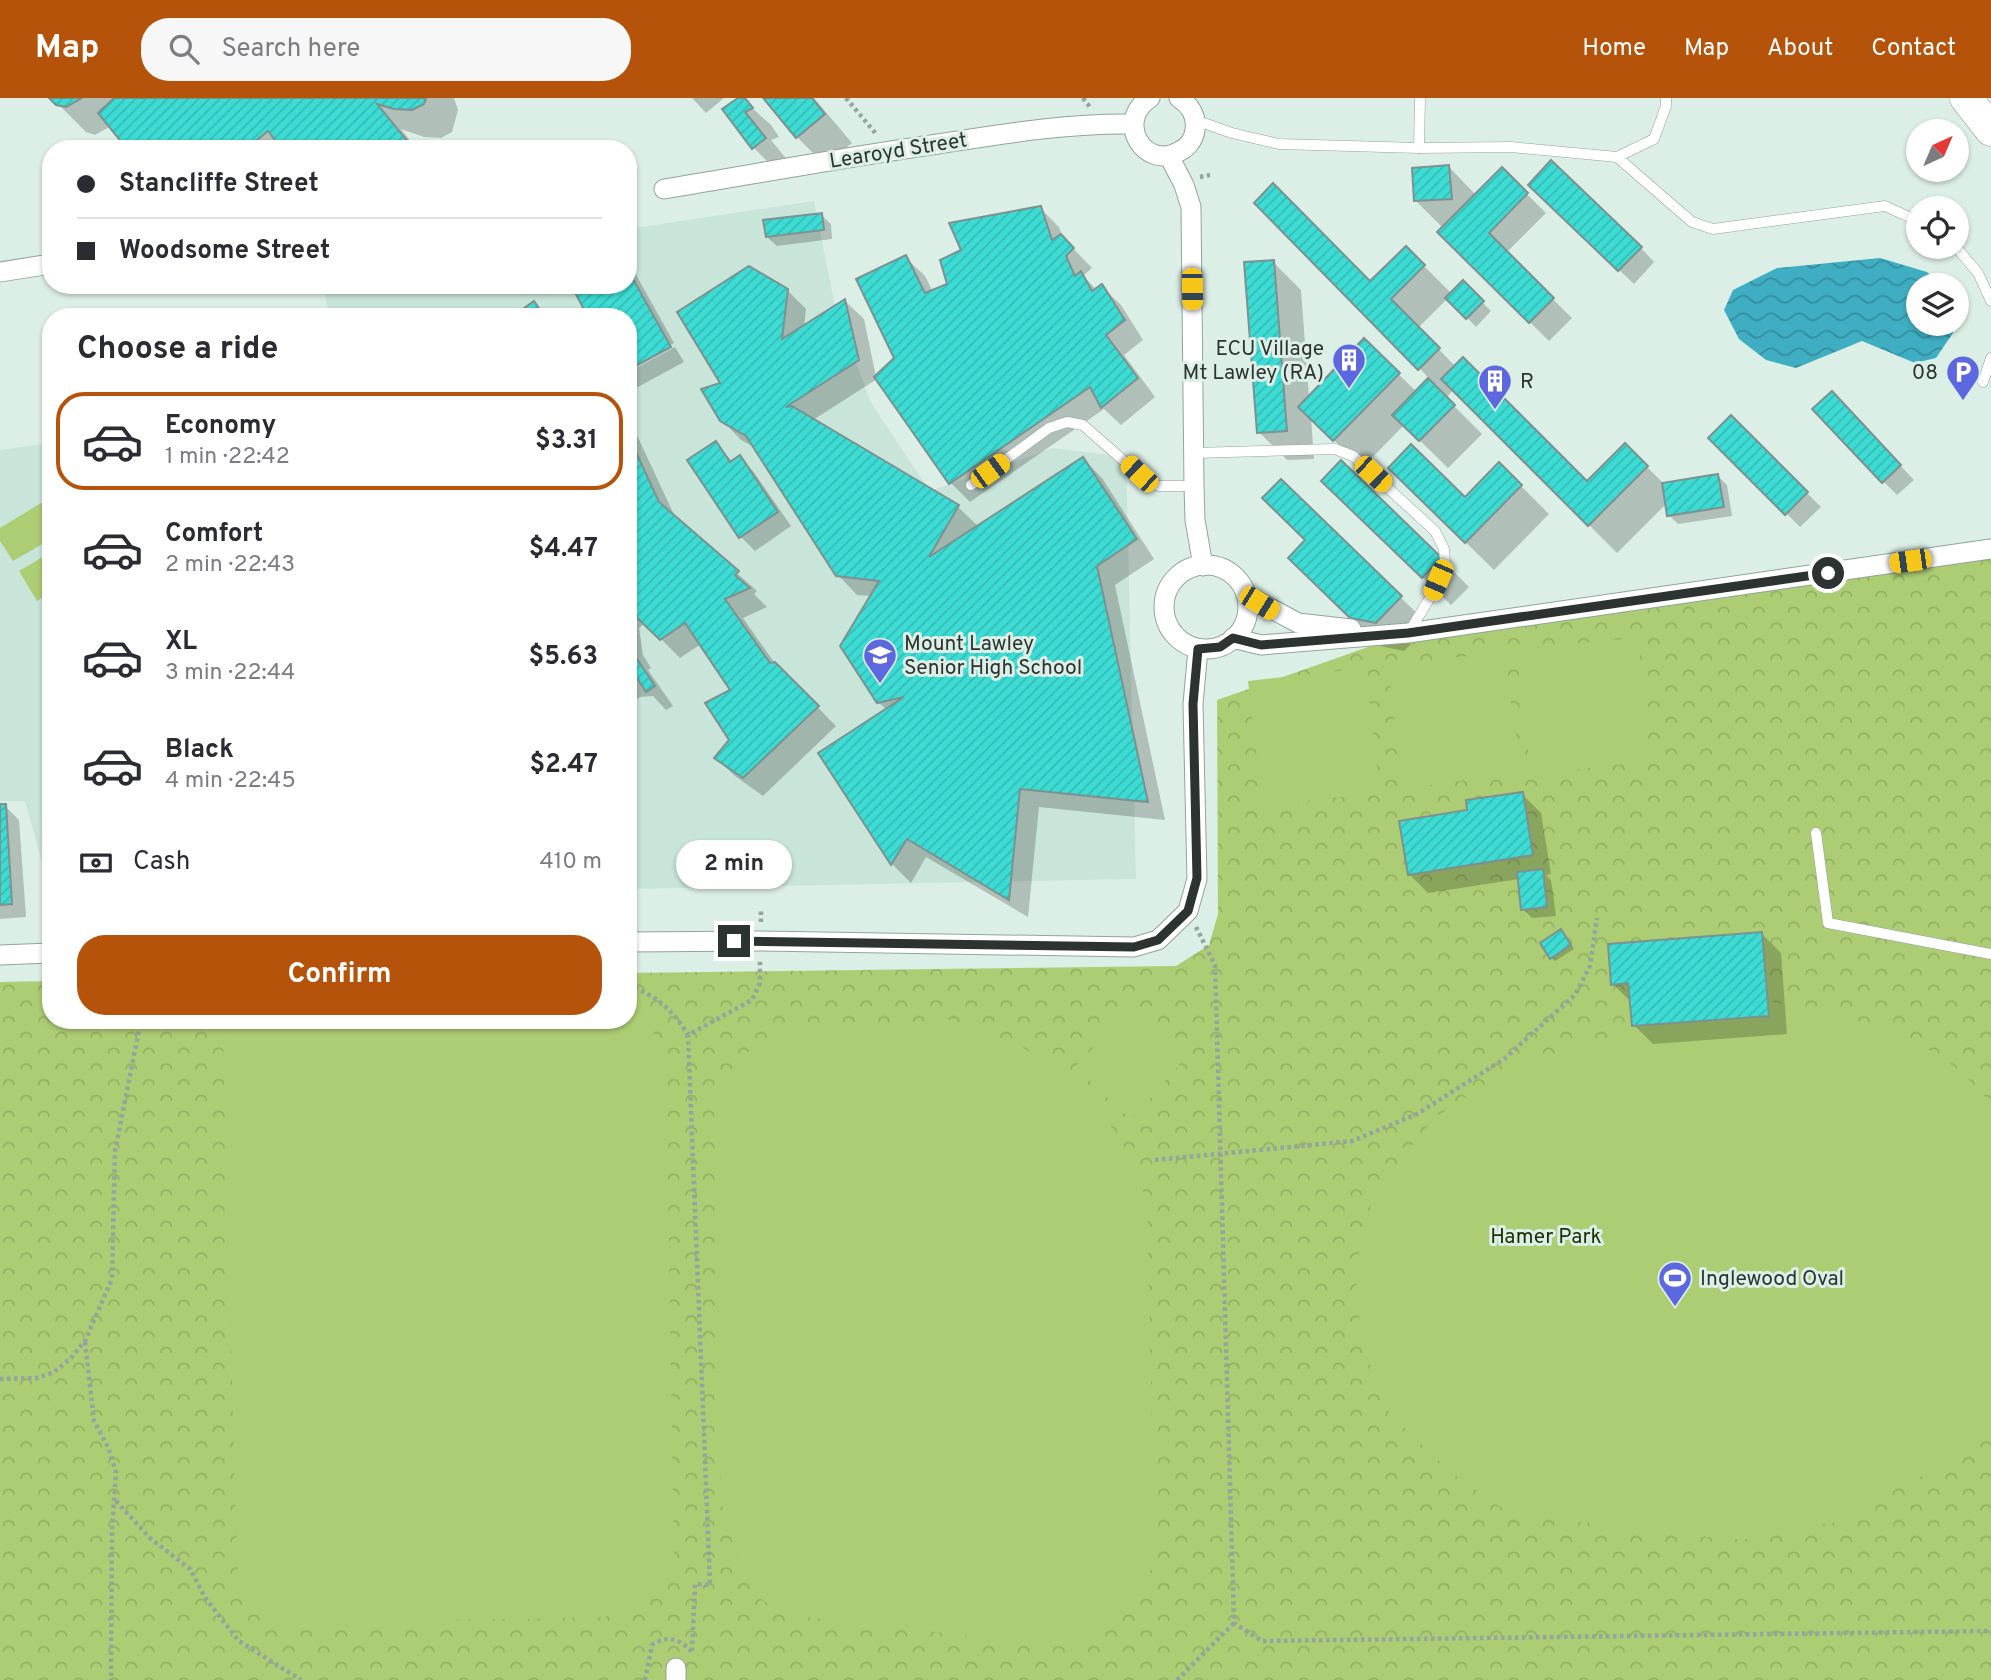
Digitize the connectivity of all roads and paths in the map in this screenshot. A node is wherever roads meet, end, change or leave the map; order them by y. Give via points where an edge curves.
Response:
1 (846, 98) edge
2 (1150, 98) edge
3 (1179, 98) edge
4 (1420, 98) edge
5 (1666, 98) edge
6 (1966, 98) edge
7 (1195, 120) junction
8 (1133, 124) junction
9 (1991, 130) edge
10 (882, 141) dead end
11 (1419, 148) junction
12 (1169, 156) junction
13 (1617, 157) junction
14 (664, 190) dead end
15 (1906, 216) edge
16 (1967, 259) edge
17 (42, 265) edge
18 (0, 272) edge
19 (1991, 301) edge
20 (1991, 358) edge
21 (1983, 382) dead end
22 (1194, 453) junction
23 (971, 485) dead end
24 (1194, 486) junction
25 (1991, 549) edge
26 (1203, 566) junction
27 (1246, 595) junction
28 (1408, 633) junction
29 (1233, 638) junction
30 (1198, 649) junction
31 (1816, 833) dead end
32 (761, 909) dead end
33 (1188, 911) junction
34 (1597, 918) dead end
35 (760, 941) junction
36 (637, 942) edge
37 (42, 953) edge
38 (1991, 954) edge
39 (0, 955) edge
40 (637, 989) edge
41 (139, 1029) edge
42 (688, 1035) junction
43 (1220, 1154) junction
44 (1155, 1160) dead end
45 (85, 1341) junction
46 (0, 1379) edge
47 (115, 1500) junction
48 (1234, 1623) junction
49 (1991, 1631) edge
50 (692, 1651) dead end
51 (647, 1664) dead end
52 (111, 1680) edge
53 (301, 1680) edge
54 (645, 1680) edge
55 (1177, 1680) edge

1 - 10 path
2 - 8 street via 1140,106
3 - 7 street via 1188,104
4 - 11 lane
5 - 13 lane via 1654,139
6 - 9 main road
7 - 11 lane via 1279,144
7 - 12 street via 1192,139
8 - 12 street via 1143,148
8 - 14 street, Learoyd Street via 1009,132
11 - 13 lane via 1511,147
12 - 22 street via 1191,207
13 - 15 lane via 1692,222 1713,229 1885,206
16 - 19 lane via 1979,273
17 - 18 street
20 - 21 lane
22 - 24 street
22 - 28 lane via 1335,449 1353,456 1435,531 1444,549 1445,564 1436,586
23 - 24 lane via 1049,428 1067,422 1083,425 1148,482
24 - 26 street
25 - 28 street
26 - 27 street via 1227,571
26 - 30 street via 1179,576 1165,598 1168,625 1186,644
27 - 28 street via 1298,623
27 - 29 street via 1245,623
28 - 29 street via 1261,645
29 - 30 street via 1220,647
30 - 33 street via 1193,704 1197,878
31 - 38 lane via 1828,923
32 - 35 path
33 - 35 street via 1158,940 1134,947
33 - 43 path via 1215,965
34 - 43 path via 1590,965 1575,995 1504,1059 1418,1114 1352,1141
35 - 36 street
35 - 42 path via 760,983 752,1000
37 - 39 street
40 - 42 path via 675,1013
41 - 45 path via 115,1151 112,1279
42 - 50 path via 710,1586 695,1584
43 - 44 path
43 - 48 path
45 - 46 path via 54,1372 38,1378
45 - 47 path via 94,1420 116,1472
47 - 52 path
47 - 53 path via 150,1538 190,1569 206,1599 239,1641
48 - 49 path via 1262,1641
48 - 55 path
51 - 54 path

